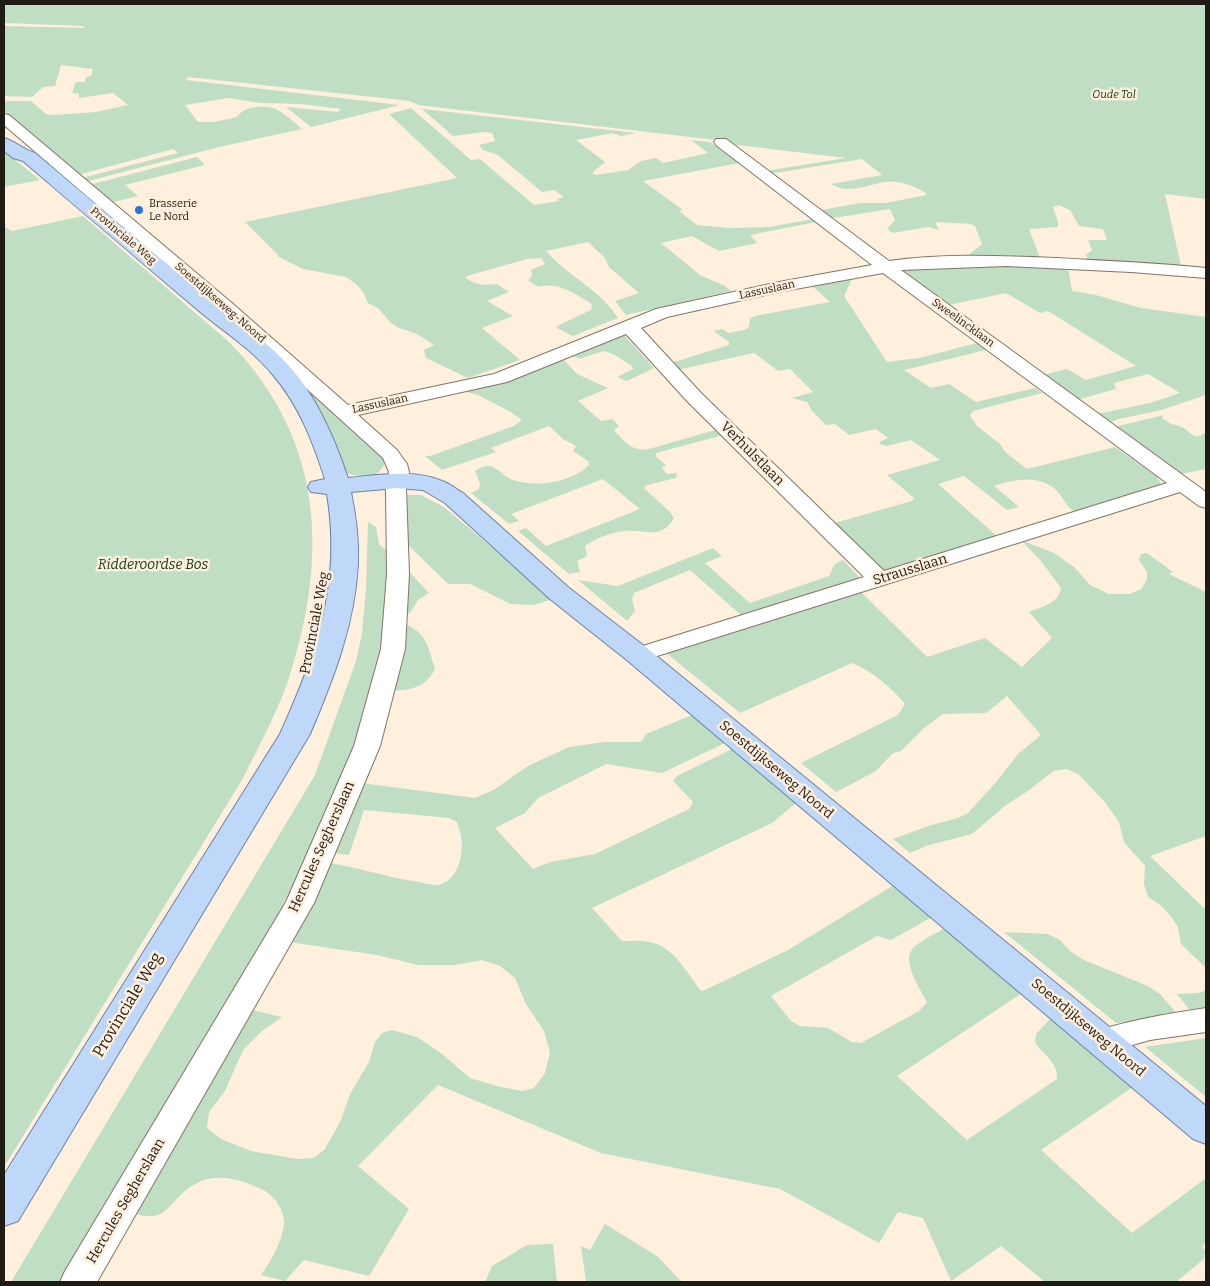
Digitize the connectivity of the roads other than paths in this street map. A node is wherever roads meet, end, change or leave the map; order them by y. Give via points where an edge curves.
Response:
1 (4, 118) edge
2 (4, 131) edge
3 (721, 142) dead end
4 (4, 143) edge
5 (33, 152) junction
6 (886, 267) junction
7 (1206, 273) edge
8 (629, 326) junction
9 (344, 412) junction
10 (397, 472) junction
11 (1182, 484) junction
12 (329, 486) junction
13 (1206, 502) edge
14 (880, 580) junction
15 (638, 655) junction
16 (1206, 1020) edge
17 (1104, 1041) junction
18 (1206, 1128) edge
19 (4, 1210) edge
20 (78, 1282) edge

1 - 5 street, Soestdijkseweg-Noord
2 - 5 main road, Provinciale Weg via 28,152
3 - 6 street, Sweelincklaan
4 - 5 main road, Provinciale Weg via 19,154
5 - 9 street, Soestdijkseweg-Noord via 204,288
5 - 12 main road, Provinciale Weg via 218,316 268,372 299,423
6 - 7 street, Lassuslaan via 913,263 1006,261
6 - 8 street, Lassuslaan via 699,304 662,313
6 - 11 street, Sweelincklaan
8 - 9 street, Lassuslaan via 500,378
8 - 14 street, Verhulstlaan via 694,397
9 - 10 street, Soestdijkseweg-Noord via 390,454
10 - 12 main road, Soestdijkseweg Noord
10 - 15 main road, Soestdijkseweg Noord via 435,486 454,498 559,593
10 - 20 street, Hercules Segherslaan via 398,574 392,649 367,746 300,903
11 - 13 street, Sweelincklaan
11 - 14 street, Strausslaan
12 - 19 main road, Provinciale Weg via 344,534 344,573 340,604 316,688 295,734
14 - 15 street, Strausslaan
15 - 17 main road, Soestdijkseweg Noord
16 - 17 street via 1150,1028
17 - 18 main road, Soestdijkseweg Noord

